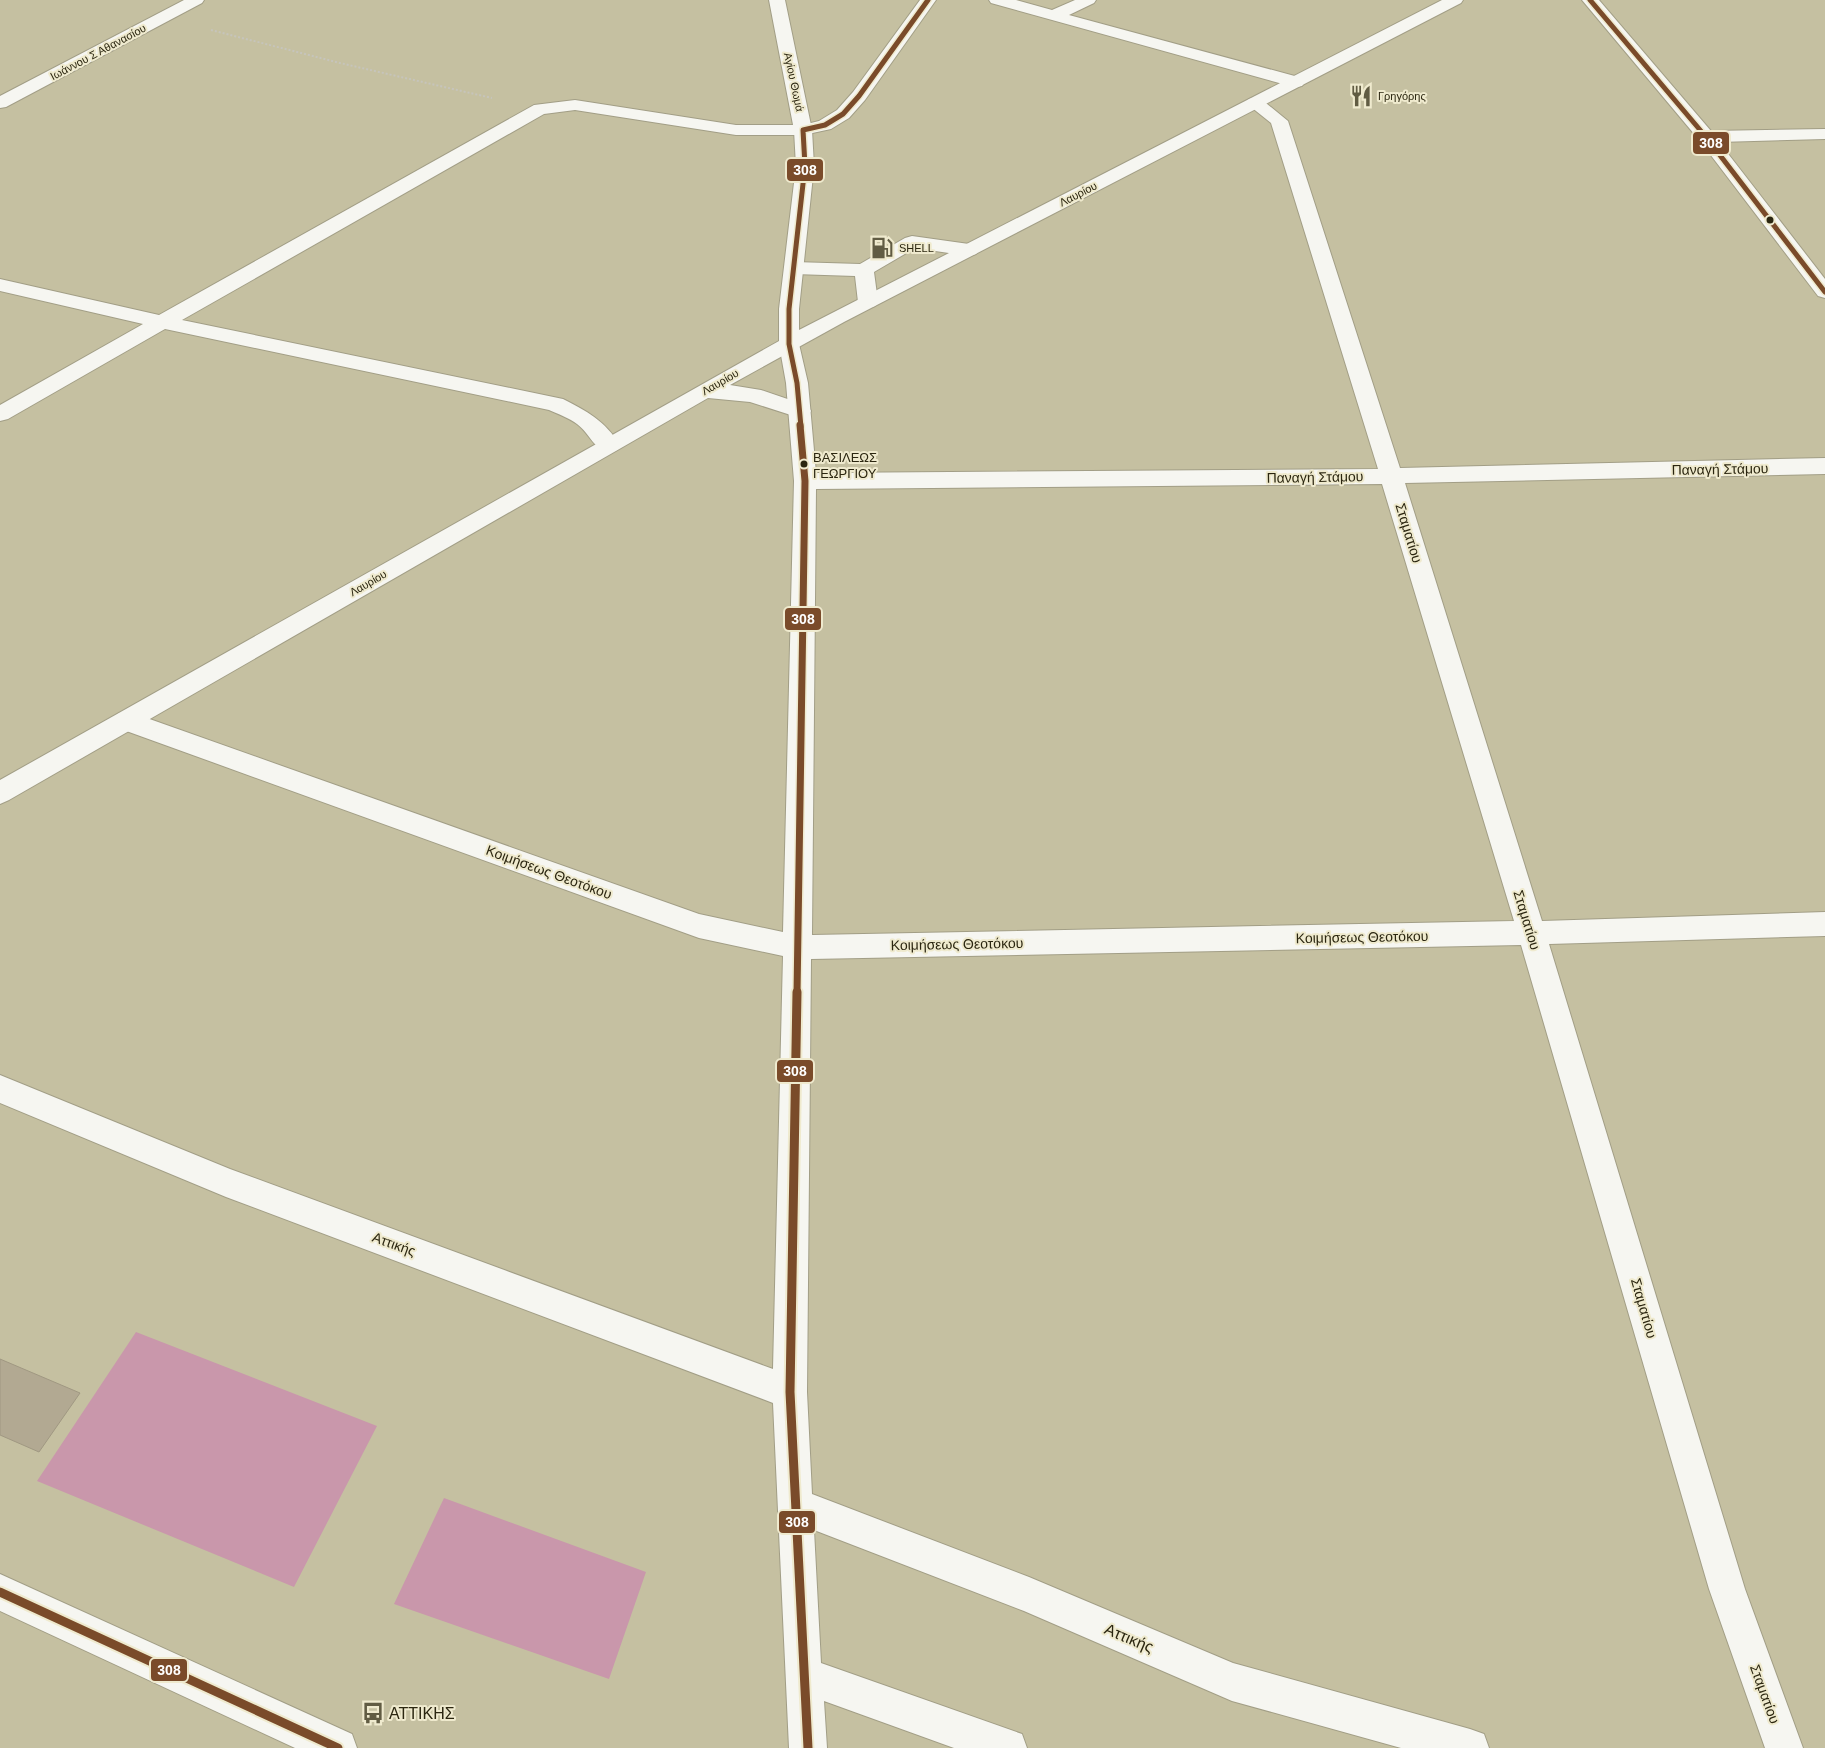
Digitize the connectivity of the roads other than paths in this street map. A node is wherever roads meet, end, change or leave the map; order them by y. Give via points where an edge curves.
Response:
1 (196, 0) edge
2 (777, 0) edge
3 (928, 0) edge
4 (997, 0) edge
5 (1088, 0) edge
6 (1455, 0) edge
7 (1590, 0) edge
8 (1055, 15) junction
9 (1296, 82) junction
10 (1255, 103) junction
11 (0, 104) edge
12 (804, 130) junction
13 (1825, 134) edge
14 (1706, 137) junction
15 (969, 250) junction
16 (794, 268) junction
17 (864, 270) junction
18 (0, 285) edge
19 (1825, 292) edge
20 (868, 302) junction
21 (160, 322) junction
22 (789, 344) junction
23 (703, 391) junction
24 (800, 411) junction
25 (0, 414) edge
26 (609, 445) junction
27 (1825, 466) edge
28 (1392, 476) junction
29 (805, 481) junction
30 (127, 721) junction
31 (0, 793) edge
32 (1825, 924) edge
33 (1531, 933) junction
34 (797, 947) junction
35 (0, 1089) edge
36 (790, 1392) junction
37 (796, 1505) junction
38 (0, 1592) edge
39 (803, 1675) junction
40 (338, 1748) edge
41 (808, 1748) edge
42 (1008, 1748) edge
43 (1470, 1748) edge
44 (1784, 1748) edge

1 - 11 street, Ιωάννου Σ Αθανασίου
2 - 12 street, Αγίου Θωμά
3 - 12 street via 843,114 825,125
4 - 8 street
5 - 8 street
6 - 9 street, Λαυρίου
7 - 14 street
8 - 9 street
9 - 10 street, Λαυρίου
10 - 15 street, Λαυρίου
10 - 28 street, Σταματίου via 1279,120
12 - 16 street, Αγίου Θωμά via 805,166
12 - 21 street via 736,130 575,105 540,109
13 - 14 street
14 - 19 street
15 - 17 street via 912,242
15 - 20 street, Λαυρίου
16 - 17 street
16 - 22 street, Αγίου Θωμά
17 - 20 street
18 - 21 street
20 - 22 street, Λαυρίου
21 - 25 street
21 - 26 street via 555,404 586,419
22 - 23 street, Λαυρίου
22 - 24 street, Αγίου Θωμά via 798,383
23 - 24 street via 753,394
23 - 26 street, Λαυρίου
24 - 29 street, Αγίου Θωμά
26 - 30 street, Λαυρίου
27 - 28 street, Παναγή Στάμου
28 - 29 street, Παναγή Στάμου
28 - 33 street, Σταματίου
29 - 34 street, Αγίου Θωμά
30 - 31 street, Λαυρίου
30 - 34 street, Κοιμήσεως Θεοτόκου via 699,926
32 - 33 street, Κοιμήσεως Θεοτόκου
33 - 34 street, Κοιμήσεως Θεοτόκου
33 - 44 street, Σταματίου via 1727,1589
34 - 36 street, Αγίου Θωμά
35 - 36 street, Αττικής via 226,1182
36 - 37 street, Αγίου Θωμά
37 - 39 street, Αγίου Θωμά
37 - 43 street, Αττικής via 1029,1595 1232,1682
38 - 40 street
39 - 41 street, Αγίου Θωμά
39 - 42 street

